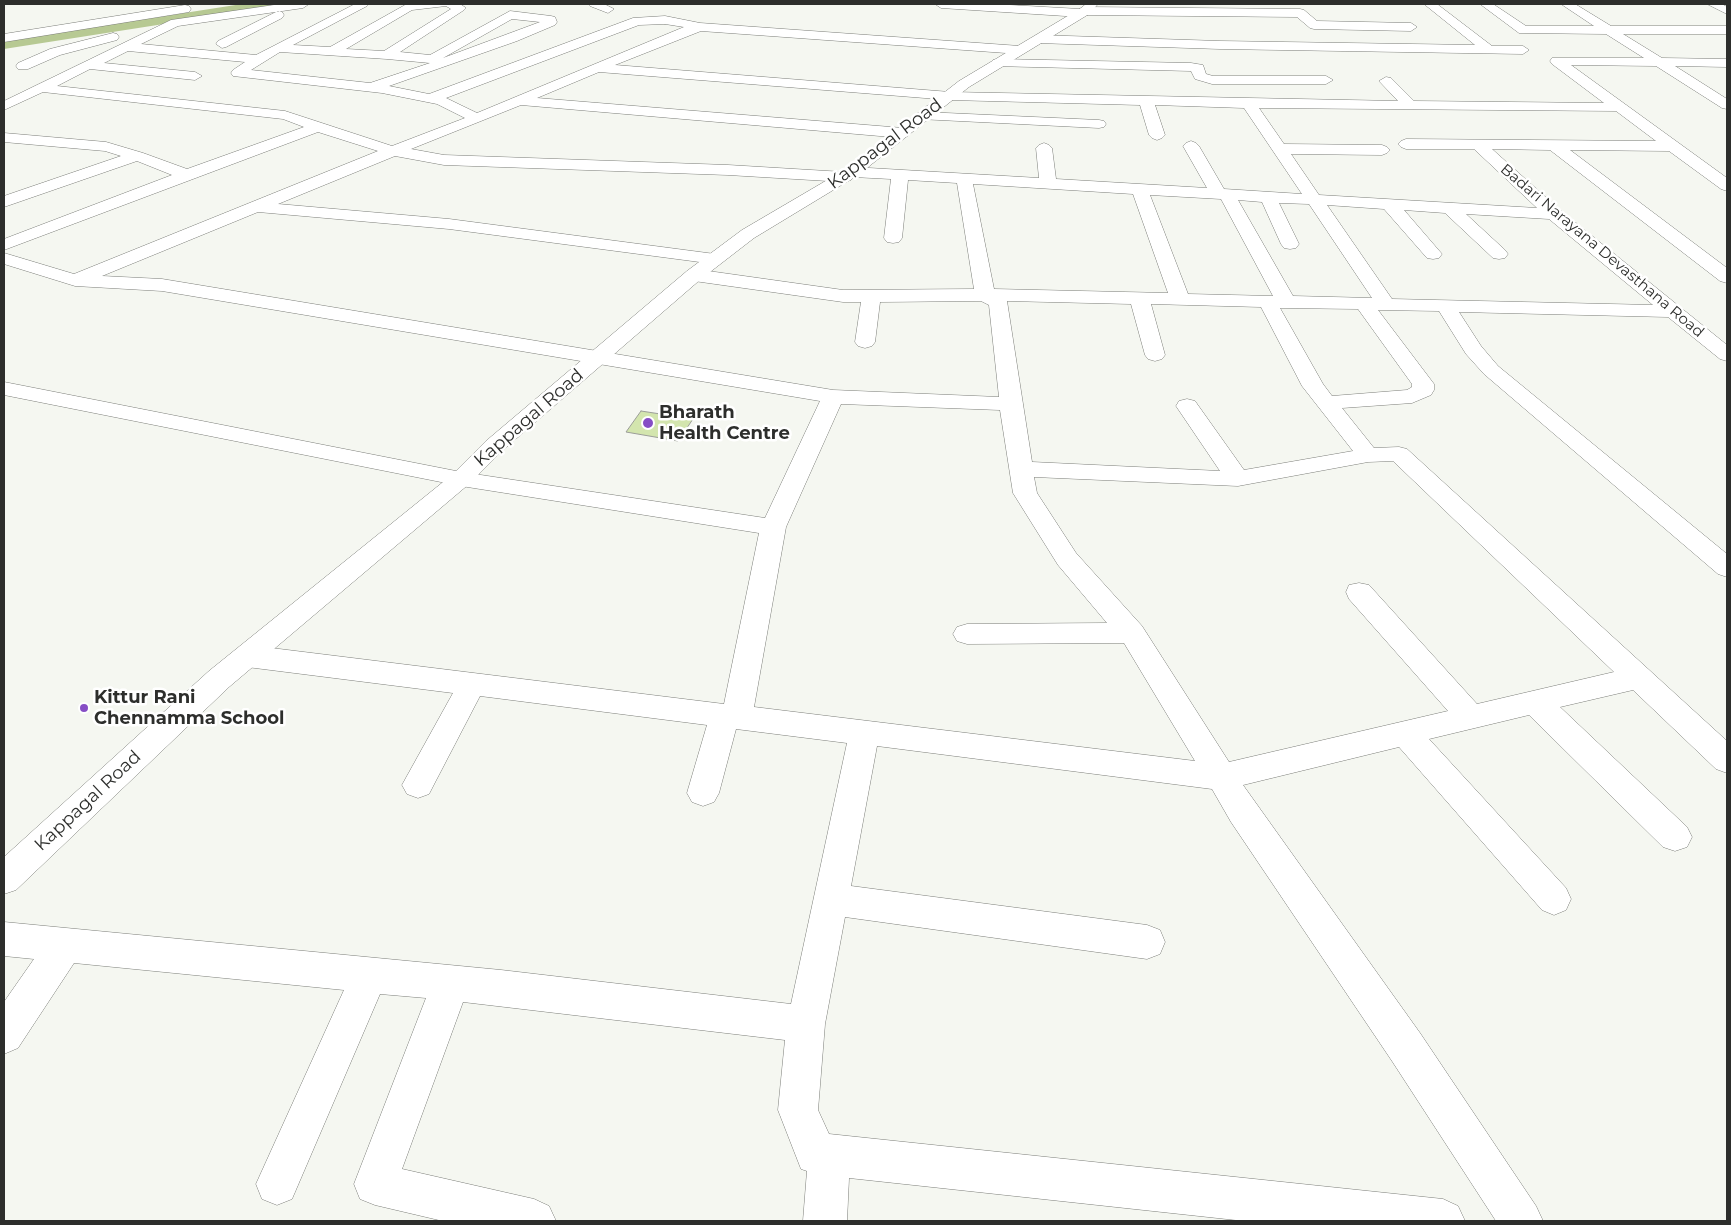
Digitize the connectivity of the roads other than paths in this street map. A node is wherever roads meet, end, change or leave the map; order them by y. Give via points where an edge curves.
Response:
1 (221, 4) edge
2 (303, 4) edge
3 (363, 4) edge
4 (442, 4) edge
5 (450, 4) edge
6 (510, 4) edge
7 (594, 4) edge
8 (940, 4) edge
9 (1430, 4) edge
10 (1486, 4) edge
11 (1567, 4) edge
12 (1713, 4) edge
13 (526, 5) edge
14 (130, 6) dead end
15 (281, 7) junction
16 (1300, 7) edge
17 (608, 9) dead end
18 (1086, 9) edge
19 (1727, 11) edge
20 (175, 12) edge
21 (38, 21) dead end
22 (544, 25) junction
23 (701, 27) junction
24 (1412, 27) dead end
25 (63, 28) junction
26 (1610, 30) junction
27 (1727, 30) edge
28 (149, 36) junction
29 (515, 37) junction
30 (4, 38) edge
31 (593, 38) junction
32 (100, 40) junction
33 (222, 44) junction
34 (1028, 44) junction
35 (127, 47) junction
36 (1368, 47) junction
37 (278, 48) junction
38 (484, 48) junction
39 (564, 49) junction
40 (1488, 49) junction
41 (4, 50) edge
42 (1523, 50) dead end
43 (331, 52) junction
44 (388, 55) junction
45 (258, 59) junction
46 (432, 59) junction
47 (450, 60) junction
48 (535, 60) junction
49 (1658, 62) junction
50 (1727, 62) edge
51 (998, 63) junction
52 (1388, 64) dead end
53 (89, 65) junction
54 (598, 68) junction
55 (15, 69) dead end
56 (420, 71) junction
57 (504, 72) junction
58 (195, 76) dead end
59 (1326, 80) dead end
60 (1386, 81) dead end
61 (474, 83) junction
62 (1128, 85) dead end
63 (373, 87) junction
64 (41, 88) junction
65 (950, 96) junction
66 (430, 99) junction
67 (518, 101) junction
68 (1140, 101) junction
69 (1248, 103) junction
70 (1726, 103) edge
71 (1410, 105) junction
72 (4, 106) edge
73 (1620, 106) junction
74 (924, 116) junction
75 (477, 118) junction
76 (1099, 124) dead end
77 (319, 127) junction
78 (903, 133) junction
79 (1157, 135) dead end
80 (4, 137) edge
81 (1406, 144) dead end
82 (1477, 144) junction
83 (1554, 145) junction
84 (1191, 146) dead end
85 (1671, 146) junction
86 (1044, 148) dead end
87 (1280, 149) junction
88 (1382, 150) dead end
89 (393, 152) junction
90 (137, 156) junction
91 (1701, 167) junction
92 (1727, 167) edge
93 (187, 175) junction
94 (849, 175) junction
95 (900, 175) junction
96 (964, 179) junction
97 (1048, 184) junction
98 (1727, 186) edge
99 (4, 187) edge
100 (1140, 190) junction
101 (36, 191) junction
102 (1223, 195) junction
103 (1268, 197) junction
104 (1316, 200) junction
105 (4, 202) edge
106 (1389, 204) junction
107 (256, 207) junction
108 (1450, 208) junction
109 (1554, 214) junction
110 (893, 238) dead end
111 (1290, 244) dead end
112 (4, 246) edge
113 (1433, 254) dead end
114 (1499, 254) dead end
115 (4, 258) edge
116 (715, 259) junction
117 (694, 275) junction
118 (1727, 276) edge
119 (75, 280) junction
120 (985, 295) junction
121 (871, 296) junction
122 (1139, 298) junction
123 (1180, 299) junction
124 (1276, 301) junction
125 (1363, 303) junction
126 (1386, 304) junction
127 (1445, 305) junction
128 (1670, 311) junction
129 (865, 342) dead end
130 (1155, 355) dead end
131 (1727, 356) edge
132 (599, 357) junction
133 (4, 389) edge
134 (833, 397) junction
135 (1326, 403) junction
136 (1011, 404) junction
137 (1187, 406) dead end
138 (1368, 454) junction
139 (1021, 469) junction
140 (461, 479) junction
141 (1238, 479) junction
142 (773, 527) junction
143 (1727, 568) edge
144 (1359, 592) dead end
145 (1132, 633) junction
146 (967, 634) dead end
147 (247, 656) junction
148 (1639, 677) junction
149 (472, 684) junction
150 (1535, 702) junction
151 (731, 716) junction
152 (1471, 717) junction
153 (864, 733) junction
154 (1405, 733) junction
155 (1727, 760) edge
156 (1221, 778) junction
157 (418, 785) dead end
158 (703, 793) dead end
159 (1675, 837) dead end
160 (8, 870) edge
161 (831, 899) junction
162 (1554, 899) dead end
163 (4, 939) edge
164 (1147, 942) dead end
165 (65, 945) junction
166 (369, 976) junction
167 (451, 983) junction
168 (806, 1024) junction
169 (4, 1036) edge
170 (829, 1155) junction
171 (277, 1184) dead end
172 (534, 1221) edge
173 (825, 1221) edge
174 (1442, 1221) edge
175 (1521, 1221) edge

1 - 20 street
2 - 15 street
3 - 37 street
4 - 43 street via 409,7
5 - 44 street via 460,8
6 - 13 street
7 - 17 street
8 - 18 street
9 - 40 street
10 - 26 street via 1523,30
11 - 26 street
12 - 19 street
14 - 20 street
15 - 20 street
15 - 33 street via 276,16
16 - 18 street
16 - 24 street via 1314,25
18 - 34 street, Kappagal Road
20 - 25 street
20 - 28 street
21 - 25 street
22 - 29 street
22 - 31 street
22 - 46 street via 551,20 510,15
23 - 31 street via 665,20 638,21
23 - 34 street
23 - 54 street
25 - 30 street
26 - 27 street
26 - 49 street
28 - 32 street via 126,35
28 - 33 street
28 - 35 street
29 - 38 street
29 - 39 street
31 - 39 street
32 - 41 street via 73,40
32 - 55 street via 55,52
33 - 37 street
34 - 36 street
34 - 51 street, Kappagal Road
35 - 45 street
35 - 53 street
36 - 40 street
36 - 52 street
37 - 43 street
37 - 45 street
38 - 47 street
38 - 48 street
39 - 48 street
40 - 42 street
43 - 44 street
44 - 46 street
45 - 63 street via 238,73
46 - 47 street
47 - 56 street
47 - 57 street
48 - 57 street
49 - 50 street
49 - 70 street
49 - 73 street via 1556,61
51 - 59 street via 1191,67 1198,68 1204,79
51 - 65 street, Kappagal Road
53 - 58 street
53 - 64 street
54 - 65 street
54 - 67 street
56 - 61 street
56 - 63 street
57 - 61 street
60 - 71 street
61 - 66 street
62 - 68 street
63 - 66 street
64 - 72 street
64 - 77 street via 285,115
65 - 68 street
65 - 74 street, Kappagal Road
66 - 75 street
67 - 75 street
67 - 78 street
68 - 69 street
68 - 79 street
69 - 71 street
69 - 87 street
71 - 73 street
73 - 85 street
74 - 76 street
74 - 78 street, Kappagal Road
75 - 89 street
77 - 89 street
77 - 93 street
78 - 94 street, Kappagal Road
80 - 90 street via 106,147
81 - 82 street
82 - 83 street
82 - 109 street, Badari Narayana Devasthana Road
83 - 85 street
83 - 118 street
84 - 102 street
85 - 91 street
86 - 97 street
87 - 88 street
87 - 104 street
89 - 94 street via 444,160
89 - 107 street
90 - 93 street
90 - 101 street
91 - 92 street
91 - 98 street
93 - 112 street
94 - 95 street
94 - 116 street, Kappagal Road via 748,234
95 - 96 street
95 - 110 street
96 - 97 street
96 - 120 street
97 - 100 street
99 - 101 street
100 - 102 street
100 - 123 street
101 - 105 street
102 - 103 street
102 - 124 street
103 - 104 street
103 - 111 street
104 - 106 street
104 - 126 street
106 - 108 street
106 - 113 street
107 - 116 street via 449,224
107 - 119 street
108 - 109 street
108 - 114 street
109 - 128 street, Badari Narayana Devasthana Road
115 - 119 street
116 - 117 street, Kappagal Road
117 - 121 street via 843,296
117 - 132 street, Kappagal Road
119 - 132 street via 162,285
120 - 121 street
120 - 122 street
120 - 136 street via 998,302
121 - 129 street
122 - 123 street
122 - 130 street
123 - 124 street
124 - 125 street
124 - 135 street via 1313,386
125 - 126 street
125 - 135 street via 1423,384 1423,390 1412,396
126 - 127 street
127 - 128 street
127 - 143 street via 1473,350 1496,376
128 - 131 street, Badari Narayana Devasthana Road
132 - 134 street
132 - 140 street, Kappagal Road via 494,446
133 - 140 street
134 - 136 street
134 - 142 street
135 - 138 street
136 - 139 street
137 - 141 street
138 - 141 street
138 - 148 street via 1399,454
139 - 141 street
139 - 145 street via 1026,493 1067,559
140 - 142 street
140 - 147 street, Kappagal Road
142 - 151 street
144 - 152 street
145 - 146 street
145 - 156 street
147 - 149 street
147 - 160 street, Kappagal Road
148 - 150 street
148 - 155 street
149 - 151 street
149 - 157 street
150 - 152 street
150 - 159 street
151 - 153 street
151 - 158 street
152 - 154 street
153 - 156 street
153 - 161 street
154 - 156 street
154 - 162 street
156 - 175 street
161 - 164 street
161 - 168 street
163 - 165 street
165 - 166 street
165 - 169 street
166 - 167 street
166 - 171 street
167 - 168 street
167 - 172 street via 375,1184
168 - 170 street via 798,1110 816,1154
170 - 173 street
170 - 174 street

